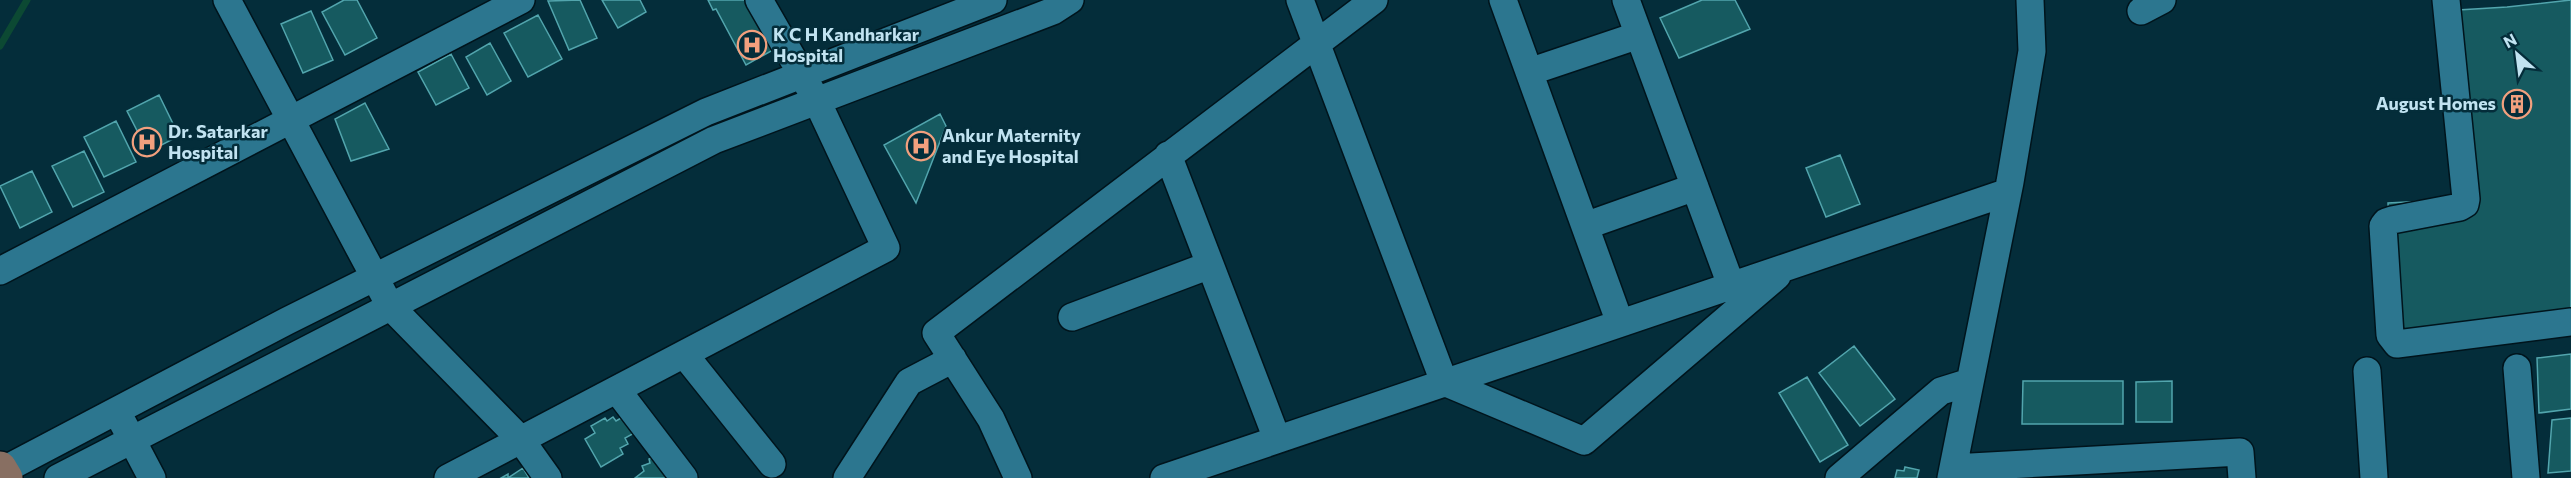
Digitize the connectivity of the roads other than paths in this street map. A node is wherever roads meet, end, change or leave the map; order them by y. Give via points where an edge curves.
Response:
1 (227, 0) edge
2 (521, 0) edge
3 (759, 0) edge
4 (993, 0) edge
5 (1070, 0) edge
6 (1300, 0) edge
7 (1374, 0) edge
8 (1503, 0) edge
9 (1626, 0) edge
10 (2030, 0) edge
11 (2446, 0) edge
12 (1639, 35) junction
13 (1317, 43) junction
14 (1529, 72) junction
15 (802, 75) junction
16 (817, 101) junction
17 (291, 120) junction
18 (1168, 155) junction
19 (1695, 187) junction
20 (2008, 192) junction
21 (1585, 226) junction
22 (1210, 265) junction
23 (1789, 266) junction
24 (0, 271) edge
25 (375, 277) junction
26 (1731, 285) junction
27 (390, 306) junction
28 (1072, 317) dead end
29 (2571, 322) edge
30 (1620, 323) junction
31 (684, 354) junction
32 (953, 360) junction
33 (2517, 368) dead end
34 (2367, 371) dead end
35 (1444, 382) junction
36 (1970, 382) junction
37 (617, 390) junction
38 (117, 411) junction
39 (1277, 439) junction
40 (132, 440) junction
41 (520, 440) junction
42 (772, 464) dead end
43 (2063, 470) edge
44 (2, 472) edge
45 (1952, 473) edge
46 (58, 478) edge
47 (152, 478) edge
48 (448, 478) edge
49 (548, 478) edge
50 (684, 478) edge
51 (847, 478) edge
52 (1018, 478) edge
53 (1164, 478) edge
54 (1839, 478) edge
55 (2242, 478) edge
56 (2374, 478) edge
57 (2526, 478) edge

1 - 17 street
2 - 17 street
3 - 15 street
4 - 15 street
5 - 16 street
6 - 13 street
7 - 13 street
8 - 14 street
9 - 12 street
10 - 20 street via 2032,51
11 - 29 street via 2466,199 2460,207 2392,220 2383,226 2390,336 2397,344
12 - 14 street
12 - 19 street
13 - 18 street
13 - 35 street
14 - 21 street
15 - 16 street
15 - 25 street via 706,112
16 - 27 street via 714,140
16 - 31 street via 886,248
17 - 24 street
17 - 25 street
18 - 22 street
18 - 32 street via 936,333
19 - 21 street
19 - 26 street
20 - 23 street
20 - 36 street
21 - 30 street
22 - 28 street
22 - 39 street
23 - 26 street
23 - 35 street via 1584,441
25 - 27 street
25 - 38 street
26 - 30 street
27 - 40 street
27 - 41 street
30 - 35 street
31 - 37 street
31 - 42 street
32 - 51 street via 909,382
32 - 52 street via 991,419
33 - 57 street
34 - 56 street
35 - 39 street
36 - 45 street
36 - 54 street via 1941,391
37 - 41 street
37 - 50 street
38 - 40 street
38 - 44 street
39 - 53 street
40 - 46 street
40 - 47 street
41 - 48 street
41 - 49 street
43 - 45 street
43 - 55 street via 2240,452

